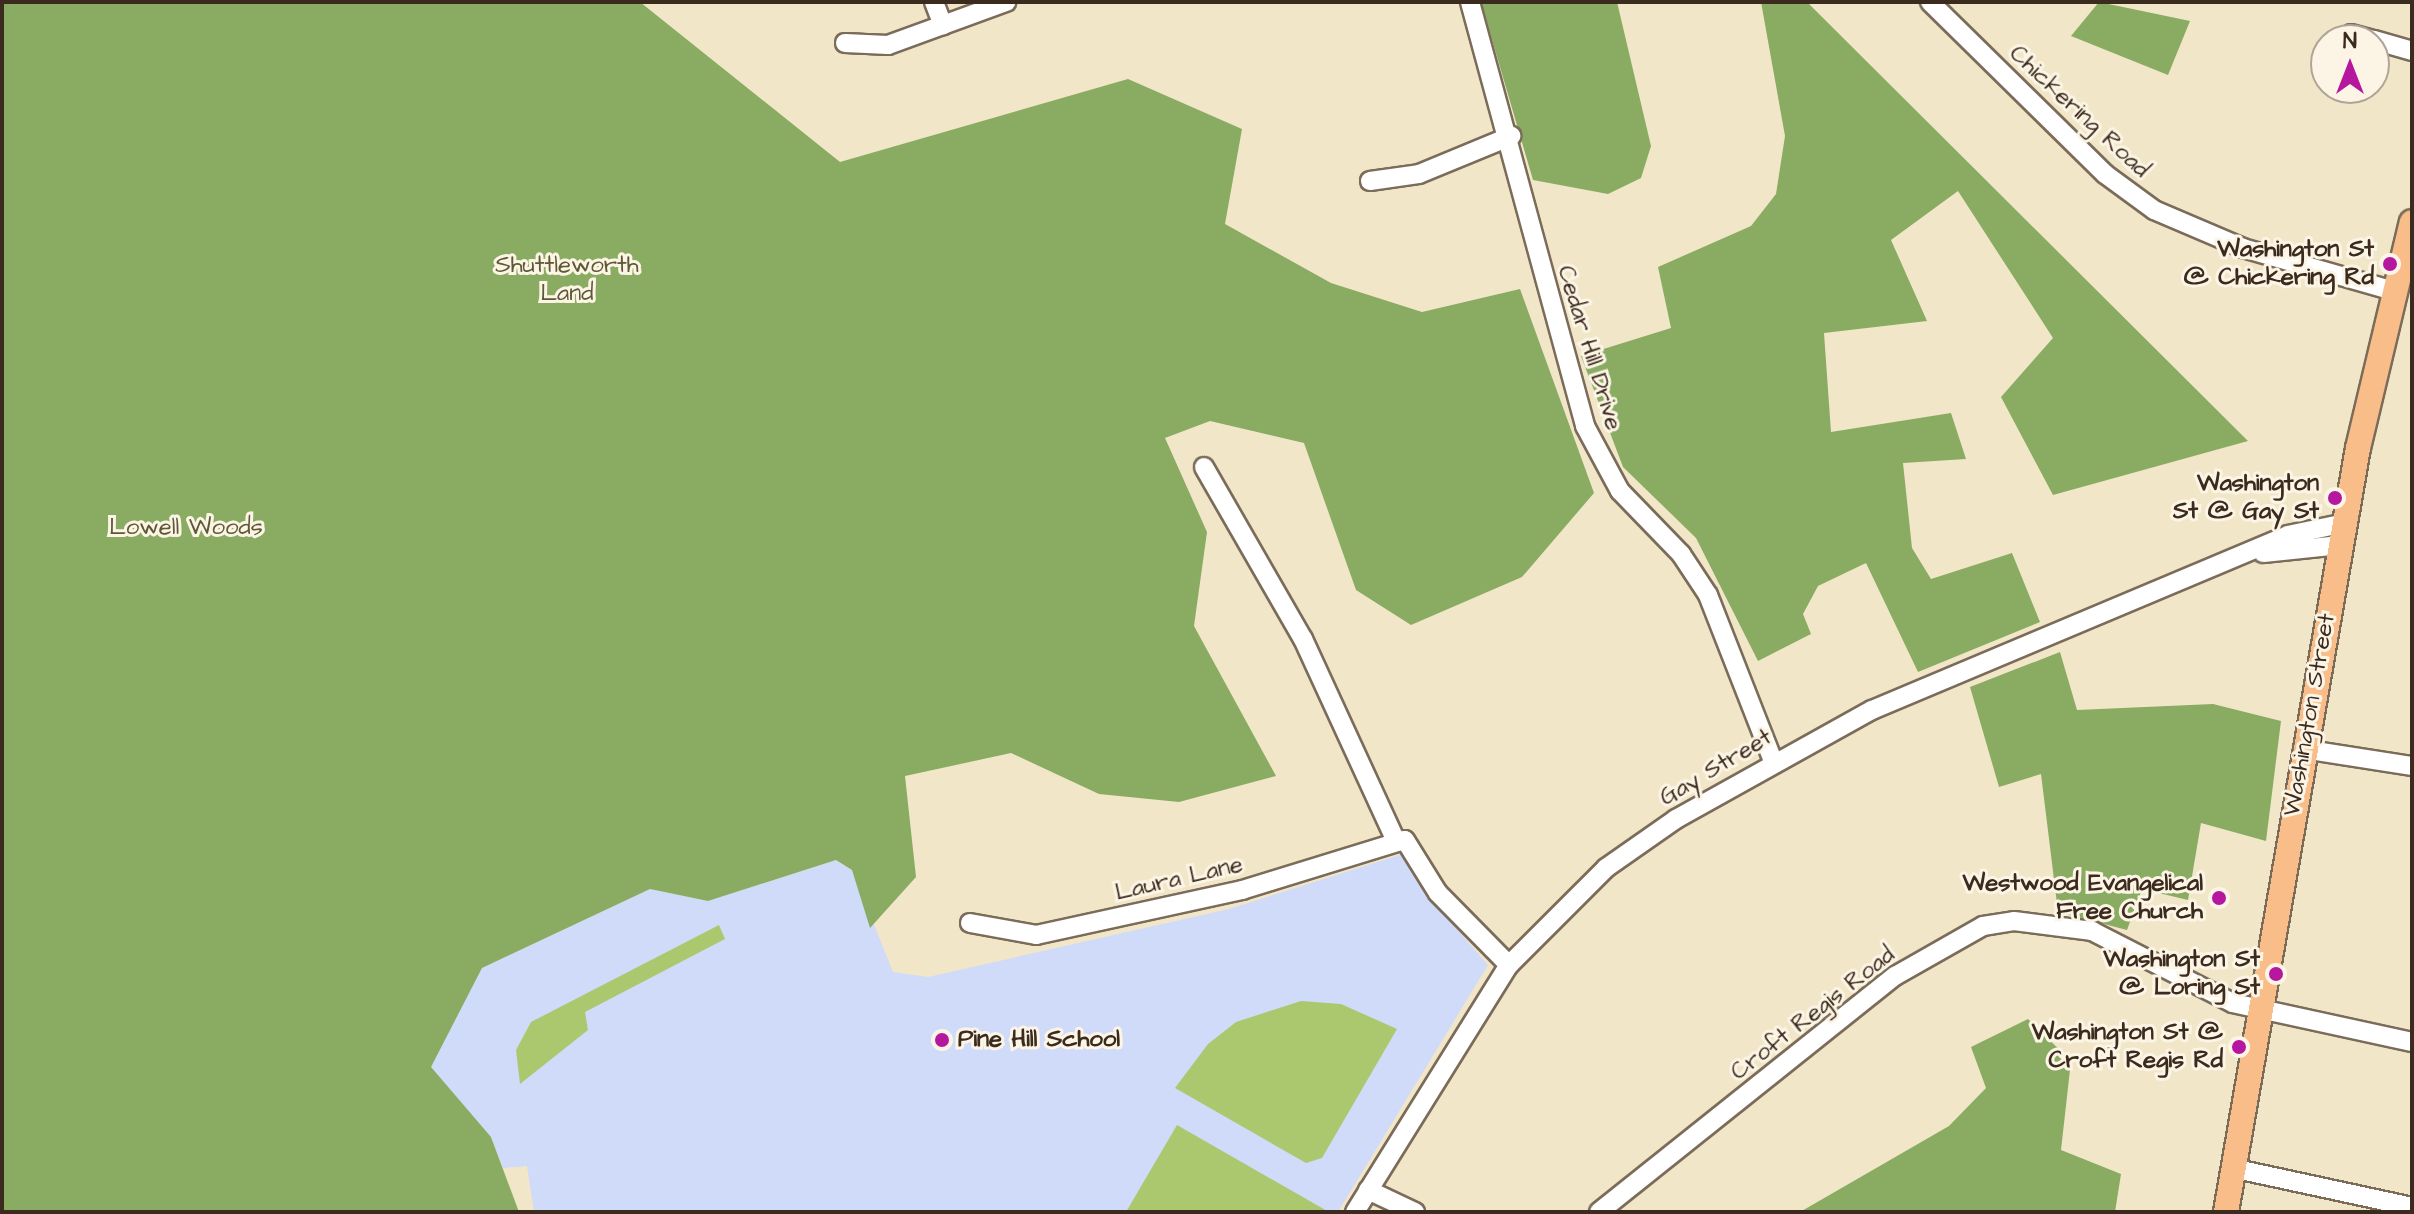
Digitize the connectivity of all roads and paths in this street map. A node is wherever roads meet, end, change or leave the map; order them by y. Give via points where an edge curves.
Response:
1 (934, 2) edge
2 (1006, 2) edge
3 (1470, 2) edge
4 (1930, 2) edge
5 (943, 25) junction
6 (845, 43) dead end
7 (2390, 45) edge
8 (2412, 51) edge
9 (1511, 136) junction
10 (1370, 181) dead end
11 (2412, 222) edge
12 (2394, 291) junction
13 (1204, 467) dead end
14 (2343, 534) junction
15 (2303, 749) junction
16 (1773, 761) junction
17 (2412, 766) edge
18 (1395, 839) junction
19 (970, 923) dead end
20 (1509, 965) junction
21 (2258, 1007) junction
22 (2412, 1042) edge
23 (2232, 1168) junction
24 (1368, 1190) junction
25 (2412, 1207) edge
26 (1355, 1212) edge
27 (1415, 1212) edge
28 (1599, 1212) edge
29 (2226, 1212) edge

1 - 5 street
2 - 5 street
3 - 9 street, Cedar Hill Drive
4 - 12 street, Chickering Road via 2105,174 2154,210 2243,248
5 - 6 street via 888,45
7 - 8 street
9 - 10 street via 1419,174
9 - 16 street, Cedar Hill Drive via 1543,291 1585,426 1620,491 1681,554 1708,595
11 - 12 main road, Washington Street
12 - 14 main road, Washington Street
13 - 18 street via 1303,639
14 - 15 main road, Washington Street
14 - 16 street, Gay Street via 2288,535 2253,554 1913,692
15 - 17 street
15 - 21 main road, Washington Street
16 - 20 street, Gay Street via 1606,868
18 - 19 street, Laura Lane via 1242,890 1036,935
18 - 20 street via 1413,848 1438,893
20 - 24 street, Gay Street
21 - 22 street, Croft Regis Road
21 - 23 main road, Washington Street
21 - 28 street, Croft Regis Road via 2183,981 2092,931 2014,921 1983,926 1895,976
23 - 25 street
23 - 29 main road, Washington Street
24 - 26 street, Gay Street
24 - 27 street

